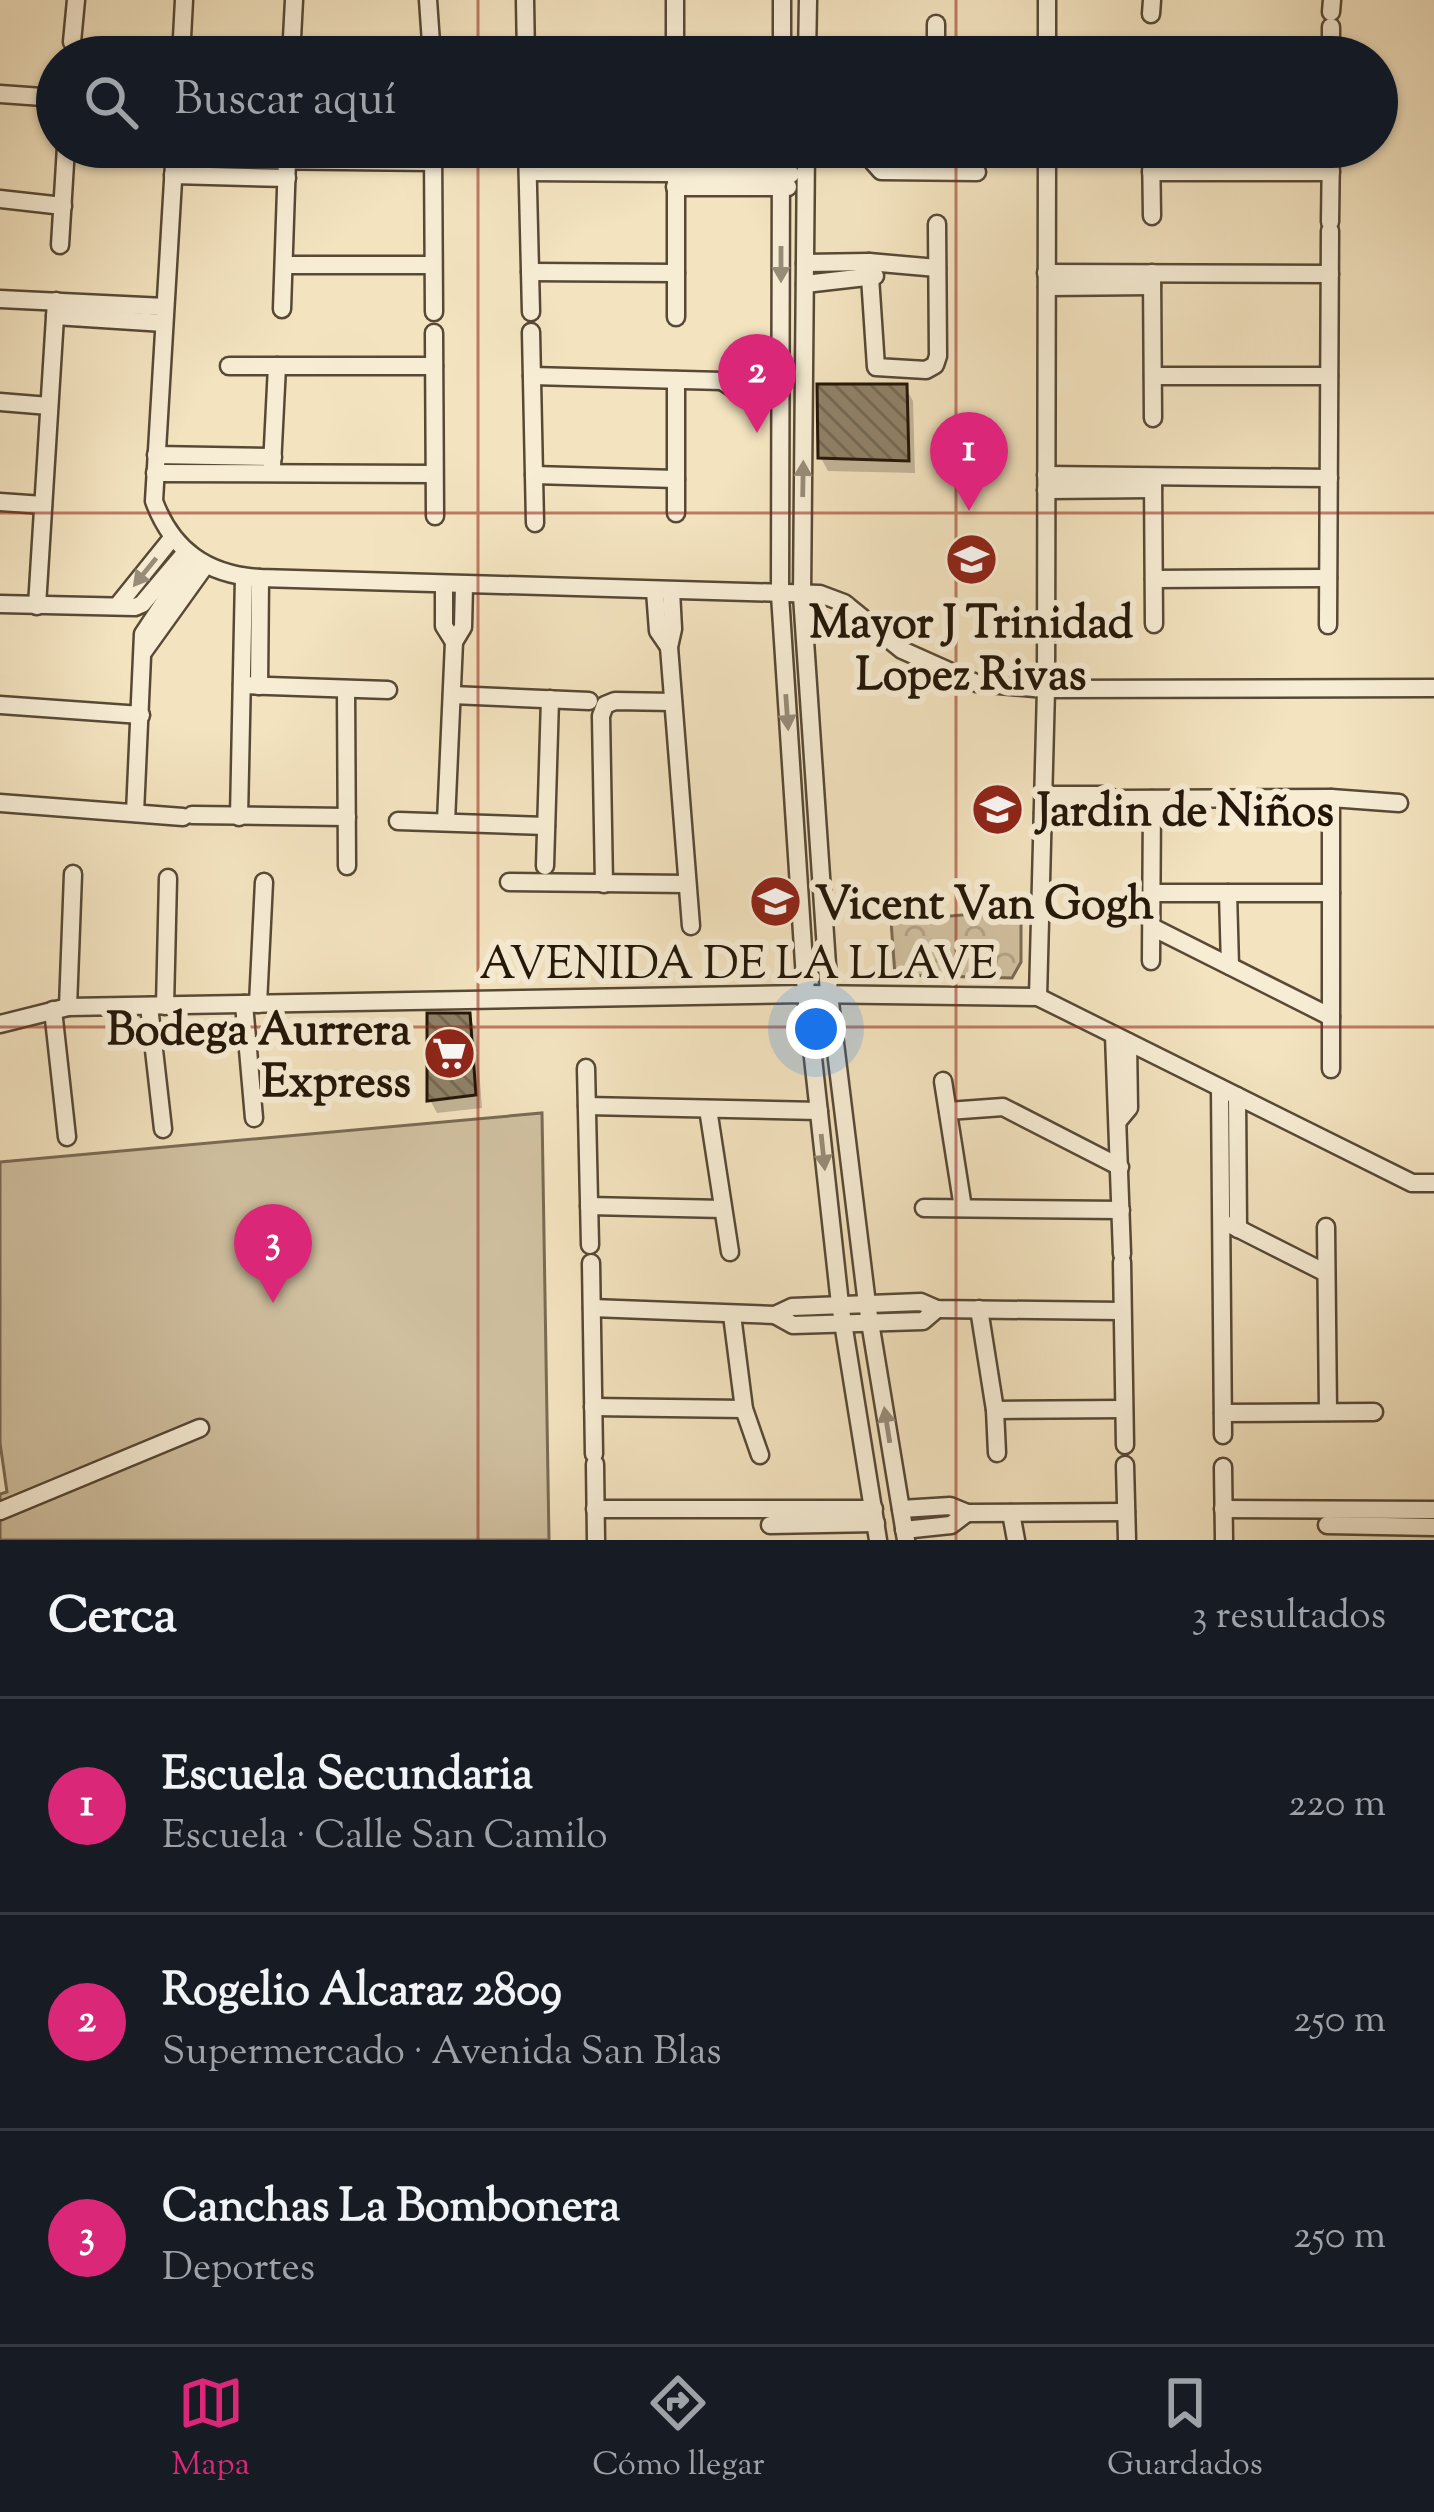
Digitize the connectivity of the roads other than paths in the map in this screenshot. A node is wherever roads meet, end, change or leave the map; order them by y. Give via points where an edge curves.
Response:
1 (76, 0) edge
2 (184, 0) edge
3 (294, 0) edge
4 (428, 0) edge
5 (525, 0) edge
6 (675, 0) edge
7 (782, 0) edge
8 (808, 0) edge
9 (1047, 0) edge
10 (936, 24) dead end
11 (73, 36) edge
12 (182, 36) edge
13 (292, 36) edge
14 (431, 36) edge
15 (526, 36) edge
16 (675, 36) edge
17 (782, 36) edge
18 (807, 36) edge
19 (936, 36) edge
20 (1047, 36) edge
21 (0, 94) edge
22 (36, 97) edge
23 (65, 168) edge
24 (174, 168) edge
25 (274, 168) edge
26 (297, 168) edge
27 (433, 168) edge
28 (528, 168) edge
29 (781, 168) edge
30 (806, 168) edge
31 (878, 168) edge
32 (938, 168) edge
33 (1047, 168) edge
34 (1151, 168) edge
35 (1330, 168) edge
36 (287, 169) junction
37 (528, 172) junction
38 (938, 172) junction
39 (976, 172) dead end
40 (1151, 172) junction
41 (1330, 172) junction
42 (675, 180) junction
43 (781, 180) junction
44 (806, 180) junction
45 (0, 200) edge
46 (63, 206) junction
47 (1152, 216) dead end
48 (937, 224) dead end
49 (60, 245) dead end
50 (805, 263) junction
51 (284, 265) junction
52 (434, 265) junction
53 (937, 268) junction
54 (869, 270) junction
55 (530, 272) junction
56 (676, 273) junction
57 (1330, 274) junction
58 (1152, 279) junction
59 (1047, 280) junction
60 (805, 284) junction
61 (0, 299) edge
62 (56, 309) junction
63 (282, 309) dead end
64 (434, 312) dead end
65 (531, 312) dead end
66 (165, 315) junction
67 (676, 316) dead end
68 (531, 332) dead end
69 (434, 333) dead end
70 (229, 366) dead end
71 (277, 366) junction
72 (434, 366) junction
73 (532, 376) junction
74 (1153, 376) junction
75 (1329, 376) junction
76 (676, 380) junction
77 (780, 382) junction
78 (0, 402) edge
79 (49, 406) junction
80 (1153, 418) dead end
81 (155, 464) junction
82 (272, 465) junction
83 (434, 474) junction
84 (534, 475) junction
85 (676, 478) junction
86 (1329, 478) junction
87 (1046, 482) junction
88 (1153, 483) junction
89 (0, 502) edge
90 (43, 505) junction
91 (676, 513) dead end
92 (435, 516) dead end
93 (535, 523) dead end
94 (172, 538) junction
95 (195, 559) junction
96 (252, 577) junction
97 (1328, 578) junction
98 (1154, 579) junction
99 (444, 584) junction
100 (464, 584) junction
101 (663, 591) junction
102 (780, 595) junction
103 (802, 596) junction
104 (0, 604) edge
105 (118, 605) junction
106 (37, 606) junction
107 (1154, 624) dead end
108 (1328, 625) dead end
109 (454, 642) junction
110 (250, 685) junction
111 (1434, 688) edge
112 (346, 689) junction
113 (1046, 689) junction
114 (388, 690) dead end
115 (452, 695) junction
116 (550, 699) junction
117 (589, 700) dead end
118 (673, 702) junction
119 (0, 705) edge
120 (141, 715) junction
121 (1331, 798) junction
122 (1152, 799) junction
123 (0, 803) edge
124 (1399, 803) dead end
125 (1043, 804) junction
126 (135, 813) junction
127 (239, 817) junction
128 (346, 817) junction
129 (398, 820) dead end
130 (446, 822) junction
131 (547, 826) junction
132 (347, 866) dead end
133 (545, 866) dead end
134 (73, 874) dead end
135 (168, 878) dead end
136 (264, 882) dead end
137 (509, 882) dead end
138 (604, 884) junction
139 (687, 884) junction
140 (1331, 892) junction
141 (1152, 893) junction
142 (1228, 893) junction
143 (691, 926) dead end
144 (1151, 927) junction
145 (1151, 961) dead end
146 (1230, 967) junction
147 (806, 994) junction
148 (829, 994) junction
149 (1037, 997) junction
150 (251, 1004) junction
151 (157, 1006) junction
152 (61, 1009) junction
153 (1331, 1017) junction
154 (0, 1024) edge
155 (1121, 1038) junction
156 (586, 1068) dead end
157 (1331, 1069) dead end
158 (944, 1081) dead end
159 (1229, 1092) junction
160 (587, 1106) junction
161 (708, 1109) junction
162 (948, 1111) junction
163 (819, 1112) junction
164 (254, 1118) dead end
165 (163, 1129) dead end
166 (68, 1137) dead end
167 (1120, 1167) junction
168 (1434, 1183) edge
169 (590, 1206) junction
170 (924, 1208) dead end
171 (963, 1208) junction
172 (723, 1210) junction
173 (1121, 1210) junction
174 (1230, 1224) junction
175 (1326, 1227) dead end
176 (730, 1252) dead end
177 (1326, 1273) junction
178 (592, 1308) junction
179 (979, 1310) junction
180 (1122, 1311) junction
181 (868, 1312) junction
182 (841, 1313) junction
183 (732, 1315) junction
184 (593, 1408) junction
185 (744, 1409) junction
186 (1124, 1409) junction
187 (995, 1410) junction
188 (1328, 1412) junction
189 (1374, 1412) dead end
190 (1223, 1413) junction
191 (200, 1428) dead end
192 (1223, 1435) dead end
193 (1125, 1445) dead end
194 (998, 1453) dead end
195 (760, 1455) dead end
196 (1125, 1465) dead end
197 (1223, 1467) dead end
198 (596, 1509) junction
199 (901, 1509) junction
200 (1223, 1509) junction
201 (1434, 1510) edge
202 (0, 1511) edge
203 (1126, 1512) junction
204 (967, 1513) junction
205 (1011, 1513) junction
206 (876, 1524) edge
207 (770, 1525) edge
208 (1327, 1525) edge
209 (1434, 1527) edge
210 (905, 1535) edge
211 (596, 1540) edge
212 (1016, 1540) edge
213 (1126, 1540) edge
214 (1224, 1540) edge

1 - 11 street
2 - 12 street
3 - 13 street
4 - 14 street
5 - 15 street
6 - 16 street
7 - 17 street
8 - 18 street
9 - 20 street
10 - 19 street
21 - 22 street
23 - 46 street
24 - 66 street
25 - 36 street
26 - 36 street
27 - 52 street
28 - 37 street
29 - 43 street
30 - 44 street
31 - 38 street
32 - 38 street
33 - 59 street
34 - 40 street
35 - 41 street
36 - 51 street
37 - 42 street
37 - 55 street
38 - 39 street
40 - 41 street
40 - 47 street
41 - 57 street
42 - 43 street
42 - 56 street
43 - 44 street
43 -> 77 street
44 - 50 street
45 - 46 street
46 - 49 street
48 - 53 street
50 - 54 street
50 - 60 street
51 - 52 street
51 - 63 street
52 - 64 street
53 - 54 street
53 - 54 street via 938,356 926,370 876,367
54 - 60 street
55 - 56 street
55 - 65 street
56 - 67 street
57 - 58 street
57 - 75 street
58 - 59 street
58 - 74 street
59 - 87 street
103 -> 60 street
61 - 62 street
62 - 66 street
62 - 79 street
66 - 81 street
68 - 73 street
69 - 72 street
70 - 71 street
71 - 72 street
71 - 82 street
72 - 83 street
73 - 76 street
73 - 84 street
74 - 75 street
74 - 80 street
75 - 86 street
76 - 77 street via 735,374
76 - 85 street
77 - 102 street
78 - 79 street
79 - 90 street
81 - 82 street
81 - 94 street via 154,501
82 - 83 street
83 - 92 street
84 - 85 street
84 - 93 street
85 - 91 street
86 - 88 street
86 - 97 street
87 - 88 street
87 - 113 street
88 - 98 street
89 - 90 street
90 - 106 street
94 - 95 street
94 -> 105 street
95 - 96 street
95 - 105 street via 142,604
95 - 120 street via 144,651
96 - 99 street
96 - 110 street
97 - 98 street
97 - 108 street
98 - 107 street
99 - 100 street
99 - 109 street via 444,626
100 - 101 street
100 - 109 street via 463,627
101 - 102 street
101 - 118 street via 658,631 669,647
102 - 103 street
102 -> 147 street
103 - 113 street via 844,603 902,650 976,683
103 - 148 street
104 - 106 street
105 - 106 street
109 - 115 street
110 - 112 street
110 - 127 street
111 - 113 street
112 - 114 street
112 - 128 street
113 - 125 street
115 - 116 street
115 - 130 street
116 - 117 street
116 - 131 street
118 - 138 street via 605,705
118 - 139 street
119 - 120 street
120 - 126 street
121 - 122 street
121 - 124 street
121 - 140 street
122 - 125 street via 1116,800 1104,812
122 - 141 street
123 - 126 street
125 - 149 street
126 - 127 street
127 - 128 street
128 - 132 street
129 - 130 street
130 - 131 street
131 - 133 street
134 - 152 street
135 - 151 street
136 - 150 street
137 - 138 street
138 - 139 street
139 - 143 street
140 - 142 street
140 - 153 street
141 - 142 street
141 - 144 street
142 - 146 street
144 - 145 street
144 - 146 street
146 - 153 street
147 - 148 street, AVENIDA DE LA LLAVE
147 - 150 street, AVENIDA DE LA LLAVE
147 - 163 street
148 - 149 street, AVENIDA DE LA LLAVE
148 - 181 street
149 - 155 street, AVENIDA DE LA LLAVE
150 - 151 street, AVENIDA DE LA LLAVE
150 - 164 street
151 - 152 street, AVENIDA DE LA LLAVE
151 - 165 street
152 - 154 street, AVENIDA DE LA LLAVE
152 - 166 street
153 - 157 street
155 - 159 street, AVENIDA DE LA LLAVE
155 - 167 street via 1114,1108
156 - 160 street
158 - 162 street
159 - 168 street, AVENIDA DE LA LLAVE via 1412,1183
159 - 174 street
160 - 161 street
160 - 169 street
161 - 163 street
161 - 172 street
162 - 167 street via 1003,1107
162 - 171 street
163 -> 182 street
167 - 173 street
169 - 172 street
169 - 178 street
170 - 171 street
171 - 173 street
172 - 176 street
173 - 180 street
174 - 177 street
174 - 190 street
175 - 177 street
177 - 188 street
178 - 183 street
178 - 184 street
179 - 180 street
179 - 181 street via 937,1309 922,1321
179 - 187 street
180 - 186 street
181 - 182 street
199 -> 181 street
182 - 183 street via 792,1307
182 - 206 street
183 - 185 street
184 - 185 street
184 - 198 street
185 - 195 street
186 - 187 street
186 - 193 street
187 - 194 street
188 - 189 street
188 - 190 street
190 - 192 street
191 - 202 street
196 - 203 street
197 - 200 street
198 - 207 street
198 - 211 street
199 - 204 street
199 - 210 street
200 - 208 street
200 - 214 street
201 - 208 street
203 - 205 street
203 - 213 street
204 - 205 street
204 - 210 street via 951,1526
205 - 212 street
206 - 207 street
208 - 209 street

